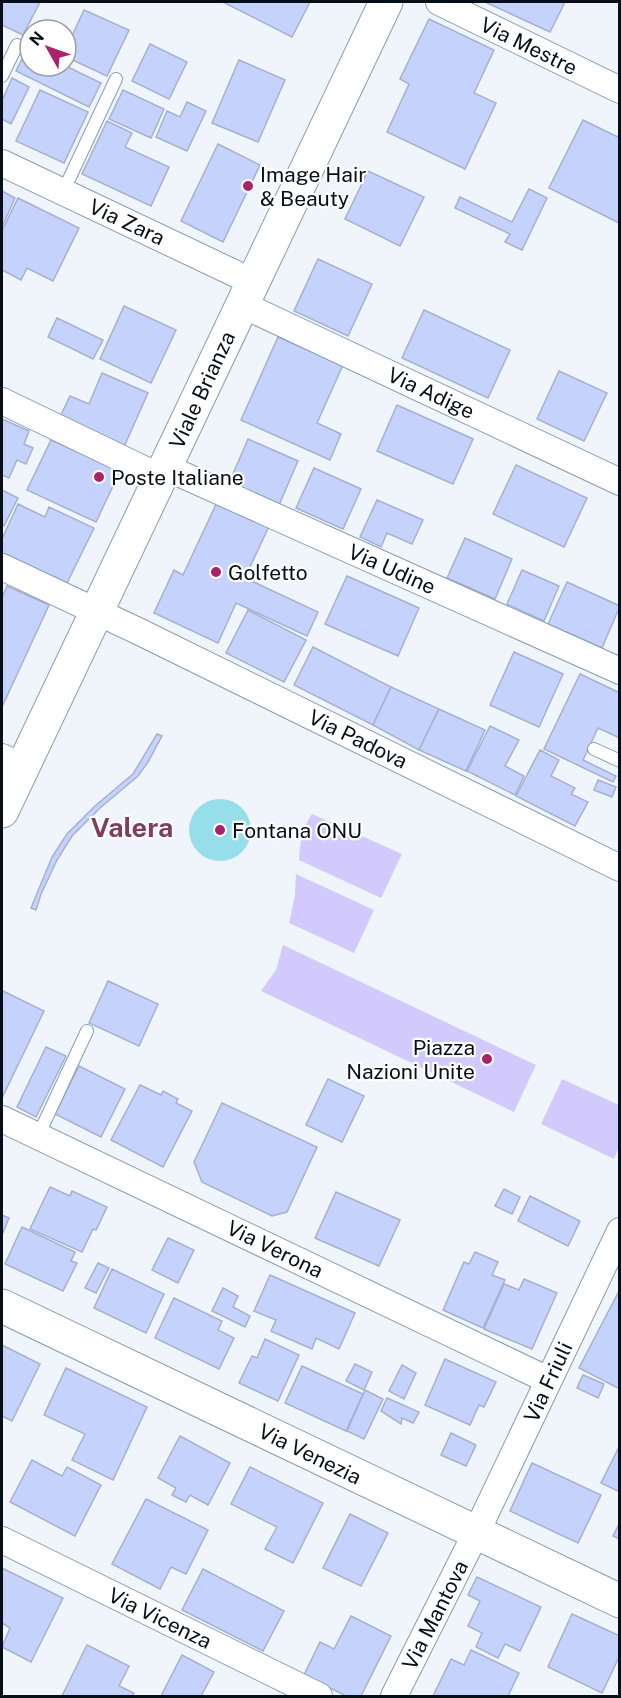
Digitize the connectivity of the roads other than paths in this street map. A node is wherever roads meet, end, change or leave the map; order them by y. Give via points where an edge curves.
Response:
1 (386, 2) edge
2 (439, 2) edge
3 (17, 45) dead end
4 (2, 75) edge
5 (116, 79) dead end
6 (620, 90) edge
7 (2, 163) edge
8 (63, 192) junction
9 (248, 293) junction
10 (2, 401) edge
11 (163, 472) junction
12 (620, 482) edge
13 (2, 567) edge
14 (96, 612) junction
15 (620, 671) edge
16 (594, 749) dead end
17 (620, 761) edge
18 (12, 762) edge
19 (2, 811) edge
20 (617, 860) edge
21 (87, 1031) dead end
22 (2, 1119) edge
23 (38, 1136) junction
24 (620, 1231) edge
25 (2, 1306) edge
26 (548, 1380) junction
27 (476, 1533) junction
28 (2, 1540) edge
29 (620, 1601) edge
30 (319, 1696) edge
31 (394, 1696) edge

1 - 9 street, Viale Brianza
2 - 6 street, Via Mestre
3 - 4 lane
5 - 8 lane
7 - 8 street, Via Zara
8 - 9 street, Via Zara
9 - 11 street, Viale Brianza
9 - 12 street, Via Adige
10 - 11 street, Via Udine
11 - 14 street, Viale Brianza
11 - 15 street, Via Udine
13 - 14 street, Via Padova
14 - 18 street, Viale Brianza
14 - 20 street, Via Padova
16 - 17 lane
18 - 19 street, Viale Brianza
21 - 23 lane
22 - 23 street, Via Verona
23 - 26 street, Via Verona
24 - 26 street, Via Friuli
25 - 27 street, Via Venezia
26 - 27 street, Via Friuli
27 - 29 street, Via Venezia
27 - 31 street, Via Mantova
28 - 30 street, Via Vicenza

